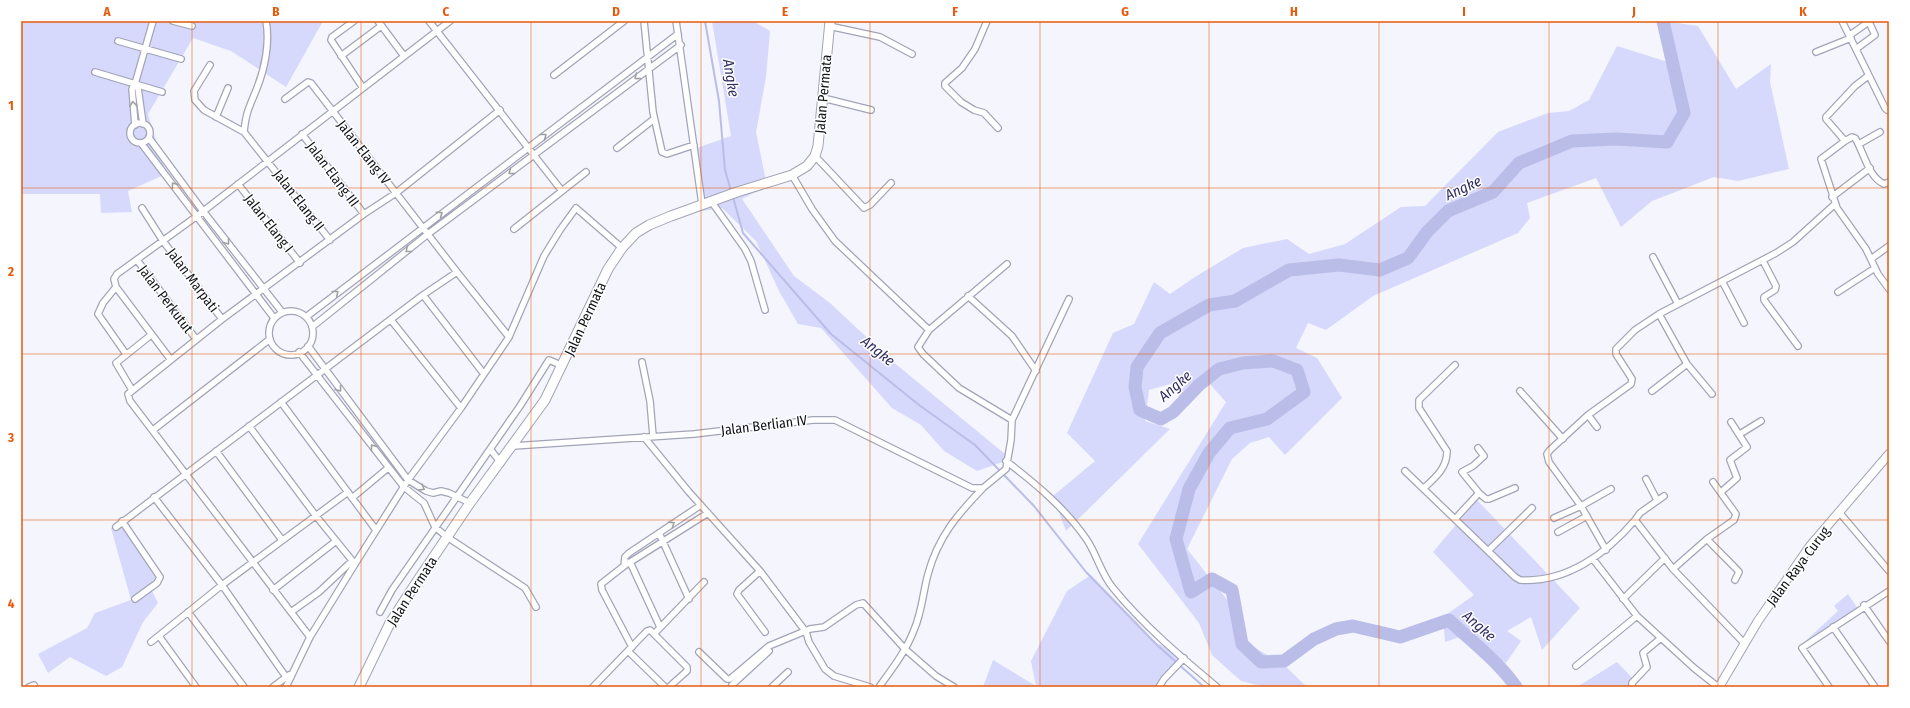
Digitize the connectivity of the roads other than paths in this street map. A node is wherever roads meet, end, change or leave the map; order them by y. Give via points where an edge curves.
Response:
1 (153, 21) edge
2 (173, 21) edge
3 (266, 21) edge
4 (354, 21) edge
5 (430, 21) edge
6 (450, 21) edge
7 (624, 21) edge
8 (644, 21) edge
9 (676, 21) edge
10 (987, 21) edge
11 (1842, 21) edge
12 (1870, 21) edge
13 (829, 23) edge
14 (380, 24) edge
15 (192, 26) dead end
16 (437, 31) junction
17 (678, 34) junction
18 (1850, 36) junction
19 (118, 41) dead end
20 (681, 45) junction
21 (146, 49) junction
22 (1856, 49) junction
23 (1816, 52) dead end
24 (912, 54) dead end
25 (341, 56) junction
26 (404, 56) junction
27 (649, 57) junction
28 (181, 59) dead end
29 (210, 65) dead end
30 (649, 68) junction
31 (95, 72) dead end
32 (554, 75) dead end
33 (1868, 76) junction
34 (136, 84) junction
35 (228, 88) dead end
36 (363, 88) junction
37 (162, 92) dead end
38 (823, 98) junction
39 (285, 99) dead end
40 (1889, 109) edge
41 (500, 110) junction
42 (871, 110) dead end
43 (333, 112) junction
44 (216, 118) junction
45 (654, 119) junction
46 (143, 124) junction
47 (135, 125) junction
48 (998, 128) dead end
49 (244, 132) junction
50 (1880, 132) dead end
51 (302, 134) junction
52 (149, 138) junction
53 (1846, 141) junction
54 (141, 143) junction
55 (1859, 144) junction
56 (694, 146) junction
57 (529, 148) junction
58 (617, 148) dead end
59 (534, 155) junction
60 (815, 156) junction
61 (268, 160) junction
62 (1870, 168) junction
63 (586, 172) dead end
64 (792, 175) junction
65 (1889, 182) edge
66 (891, 183) dead end
67 (238, 184) junction
68 (562, 191) junction
69 (396, 193) junction
70 (1832, 197) junction
71 (715, 200) junction
72 (702, 204) junction
73 (1835, 204) junction
74 (142, 208) dead end
75 (203, 211) junction
76 (364, 214) junction
77 (197, 216) junction
78 (423, 227) junction
79 (514, 229) dead end
80 (428, 234) junction
81 (330, 240) junction
82 (163, 241) junction
83 (1889, 246) edge
84 (622, 248) junction
85 (1653, 257) dead end
86 (1871, 259) junction
87 (136, 260) junction
88 (1763, 261) junction
89 (300, 263) junction
90 (1007, 264) dead end
91 (1875, 268) junction
92 (457, 272) junction
93 (1722, 281) junction
94 (116, 287) junction
95 (1889, 288) edge
96 (264, 290) junction
97 (1838, 292) dead end
98 (257, 295) junction
99 (423, 295) junction
100 (968, 296) junction
101 (1069, 299) dead end
102 (1678, 304) junction
103 (765, 310) dead end
104 (282, 312) junction
105 (1659, 314) junction
106 (306, 317) junction
107 (274, 318) junction
108 (222, 319) junction
109 (391, 320) junction
110 (1744, 323) dead end
111 (312, 327) junction
112 (928, 330) junction
113 (151, 335) junction
114 (509, 337) junction
115 (196, 339) junction
116 (270, 339) junction
117 (308, 346) junction
118 (1798, 346) dead end
119 (299, 352) junction
120 (126, 354) junction
121 (171, 360) junction
122 (642, 362) dead end
123 (1687, 364) junction
124 (1455, 365) dead end
125 (563, 366) junction
126 (324, 369) junction
127 (1036, 371) junction
128 (484, 374) junction
129 (317, 375) junction
130 (132, 390) junction
131 (1520, 391) dead end
132 (1652, 391) dead end
133 (1712, 394) dead end
134 (281, 402) junction
135 (461, 408) junction
136 (1588, 415) junction
137 (1012, 420) junction
138 (1761, 421) dead end
139 (1731, 422) dead end
140 (249, 426) junction
141 (1597, 427) dead end
142 (153, 430) junction
143 (1740, 434) junction
144 (653, 436) junction
145 (644, 437) junction
146 (1563, 439) junction
147 (513, 446) junction
148 (1478, 448) dead end
149 (490, 449) junction
150 (216, 450) junction
151 (1889, 454) edge
152 (1006, 462) junction
153 (501, 463) junction
154 (388, 468) junction
155 (1405, 471) dead end
156 (186, 473) junction
157 (1646, 479) dead end
158 (408, 480) junction
159 (1713, 482) dead end
160 (404, 487) junction
161 (983, 488) junction
162 (1424, 488) junction
163 (1515, 488) dead end
164 (1611, 489) dead end
165 (348, 492) junction
166 (1721, 492) junction
167 (1479, 493) junction
168 (456, 496) junction
169 (1664, 496) dead end
170 (154, 497) junction
171 (352, 498) junction
172 (1657, 500) junction
173 (470, 503) junction
174 (700, 505) junction
175 (1581, 506) junction
176 (1532, 508) dead end
177 (1839, 512) junction
178 (708, 513) junction
179 (316, 516) junction
180 (1587, 516) junction
181 (1554, 518) dead end
182 (1455, 519) junction
183 (1635, 520) junction
184 (122, 521) junction
185 (435, 526) junction
186 (116, 527) dead end
187 (376, 530) junction
188 (1558, 532) dead end
189 (659, 533) junction
190 (447, 537) junction
191 (1707, 539) junction
192 (282, 540) junction
193 (336, 541) junction
194 (664, 542) junction
195 (1488, 550) junction
196 (1606, 550) junction
197 (1665, 558) junction
198 (1593, 559) junction
199 (252, 562) junction
200 (354, 562) junction
201 (630, 562) junction
202 (624, 566) junction
203 (1673, 569) junction
204 (760, 571) junction
205 (1889, 571) edge
206 (1734, 580) dead end
207 (704, 582) dead end
208 (222, 585) junction
209 (274, 590) junction
210 (1889, 591) edge
211 (135, 598) dead end
212 (1622, 599) junction
213 (689, 600) junction
214 (1864, 606) junction
215 (536, 607) dead end
216 (188, 612) junction
217 (291, 612) junction
218 (380, 612) dead end
219 (1637, 616) junction
220 (660, 627) junction
221 (1833, 627) junction
222 (765, 632) dead end
223 (806, 632) junction
224 (654, 634) junction
225 (159, 636) junction
226 (310, 637) junction
227 (1661, 638) junction
228 (1889, 641) edge
229 (151, 642) dead end
230 (1744, 644) junction
231 (905, 649) junction
232 (630, 650) junction
233 (770, 651) dead end
234 (699, 652) dead end
235 (1183, 659) junction
236 (1576, 666) dead end
237 (295, 669) junction
238 (788, 672) dead end
239 (286, 677) junction
240 (731, 685) edge
241 (29, 687) edge
242 (35, 687) edge
243 (196, 687) edge
244 (244, 687) edge
245 (273, 687) edge
246 (286, 687) edge
247 (359, 687) edge
248 (593, 687) edge
249 (665, 687) edge
250 (669, 687) edge
251 (772, 687) edge
252 (870, 687) edge
253 (879, 687) edge
254 (954, 687) edge
255 (1159, 687) edge
256 (1217, 687) edge
257 (1632, 687) edge
258 (1718, 687) edge
259 (1829, 687) edge
260 (1875, 687) edge

1 - 21 street
2 - 15 street
3 - 49 street via 263,69 248,107
4 - 25 street via 331,39
5 - 16 street
6 - 16 street
7 - 32 street
8 - 27 street
9 - 17 street
10 - 48 street via 975,49 962,68 945,83 962,102 984,113
11 - 18 street
12 - 18 street
12 - 22 street via 1875,35
13 - 24 street via 880,37
13 - 38 main road, Jalan Permata
14 - 25 street
14 - 26 street
16 - 26 street
16 - 41 street
17 - 20 street
17 - 27 street
18 - 22 street
18 - 23 street
19 - 21 street
20 - 30 street
20 - 56 street
21 - 28 street
21 - 34 street
22 - 33 street
25 - 36 street
26 - 36 street
27 - 30 street
57 -> 27 street
29 - 44 street via 194,91 194,96 199,105
30 - 45 street
30 -> 59 street
31 - 34 street
33 - 40 street via 1886,110
33 - 53 street via 1855,86 1826,118
34 - 37 street
34 - 46 street
47 -> 34 street via 132,88
35 - 44 street
36 - 43 street
38 - 42 street
38 - 60 main road, Jalan Permata
39 - 43 street, Jalan Elang IV via 310,82
41 - 57 street
41 - 69 street
43 - 51 street
43 - 69 street, Jalan Elang IV
44 - 49 street
45 - 56 street via 664,154
45 - 58 street
46 - 47 street
46 - 52 street via 149,130
47 - 54 street via 130,135 133,140
49 - 61 street, Jalan Elang II
50 - 55 street
51 - 61 street
51 - 76 street, Jalan Elang III
52 - 54 street
52 - 75 street
53 - 55 street via 1854,138
53 - 70 street via 1821,159
77 -> 54 street
55 - 62 street
56 - 72 street
57 - 59 street
78 -> 57 street
59 - 68 street
59 -> 80 street
60 - 64 main road, Jalan Permata via 807,166
60 - 66 street via 864,208
61 - 67 street
61 - 81 street, Jalan Elang II
62 - 65 street via 1881,183
62 - 70 street
63 - 68 street
64 - 71 main road, Jalan Permata
64 - 112 street via 835,241
67 - 75 street
67 - 89 street, Jalan Elang I
68 - 79 street
69 - 76 street
69 - 78 street, Jalan Elang IV
70 - 73 street
71 - 72 main road, Jalan Permata
71 - 103 street via 751,261
72 - 84 main road, Jalan Permata via 649,225 636,233
73 - 86 street
73 - 88 street via 1793,242
74 - 82 street, Jalan Marpati
75 - 77 street
75 -> 96 street
76 - 81 street
77 - 82 street
77 - 98 street
78 - 80 street, Jalan Elang IV
106 -> 78 street
80 - 92 street, Jalan Elang IV
80 -> 111 street
81 - 89 street
82 - 87 street
82 - 108 street, Jalan Marpati
83 - 86 street
84 - 114 street via 576,208 544,256
84 - 125 main road, Jalan Permata via 608,270
85 - 102 street
86 - 91 street
87 - 94 street via 117,274 114,280
87 - 115 street, Jalan Perkutut
88 - 93 street
88 - 118 street via 1776,286 1764,300
89 - 96 street
90 - 100 street
91 - 95 street
91 - 97 street
92 - 99 street
92 - 114 street, Jalan Elang IV
93 - 102 street
93 - 110 street
94 - 113 street
94 - 120 street via 98,314
96 - 98 street
96 - 104 street
98 - 107 street
98 - 108 street
99 - 109 street
99 - 128 street
100 - 112 street
100 - 127 street via 1012,336
101 - 127 street
102 - 105 street
104 - 106 street via 297,312
104 - 107 street
105 - 123 street
105 - 136 street via 1628,336 1616,349 1616,354 1632,379 1632,384
106 - 111 street
107 - 116 street via 269,328
108 - 115 street
109 - 126 street
109 - 135 street
111 - 117 street via 312,337
112 - 137 street via 919,344 922,354 968,395
113 - 120 street
113 - 121 street
114 - 128 street
115 - 121 street
116 - 119 street via 280,351 289,354
116 - 142 street
117 - 119 street
117 - 126 street
119 - 129 street
120 - 130 street via 117,361 117,365
121 - 130 street
122 - 144 street via 650,401
123 - 132 street
123 - 133 street
124 - 162 street via 1419,400 1418,408 1447,451 1445,465
125 - 147 main road, Jalan Permata via 538,412
125 - 149 street via 549,360
126 - 129 street
126 -> 158 street
127 - 137 street
128 - 135 street
129 - 134 street
154 -> 129 street
130 - 142 street via 128,394 128,399
131 - 146 street
134 - 140 street
134 - 165 street
135 - 158 street
136 - 141 street
136 - 146 street
137 - 152 street
138 - 143 street
139 - 143 street
140 - 150 street
140 - 179 street
142 - 156 street
143 - 166 street via 1748,447 1730,460 1737,478
144 - 145 street, Jalan Berlian IV
144 - 161 street, Jalan Berlian IV via 835,420 972,488
145 - 147 street, Jalan Berlian IV
145 - 174 street
146 - 175 street via 1550,450 1547,457
147 - 153 main road, Jalan Permata
148 - 167 street via 1484,456 1462,472
149 - 153 street
149 - 168 street
150 - 156 street
150 - 192 street
151 - 177 main road, Jalan Raya Curug
152 - 161 street via 1006,469
152 - 235 street via 1032,481 1071,520 1088,542 1113,588
153 - 173 main road, Jalan Permata
154 - 160 street
154 - 171 street
155 - 162 street
156 - 170 street
156 - 199 street
157 - 172 street
158 - 160 street
158 -> 168 street via 430,492 441,491
159 - 166 street
160 - 185 street via 424,503
160 - 187 street
161 - 231 street via 951,523 935,551 919,616
162 - 182 street
163 - 167 street via 1489,499
164 - 175 street
165 - 171 street
165 - 179 street
166 - 191 street via 1736,517
167 - 182 street
168 - 173 street
168 - 185 street
169 - 172 street
170 - 184 street
170 - 208 street
171 - 187 street
172 - 183 street
173 - 190 main road, Jalan Permata
174 - 178 street
189 -> 174 street
175 - 180 street
175 - 181 street
176 - 195 street
177 - 205 street
177 - 230 main road, Jalan Raya Curug via 1810,546
178 - 194 street
178 - 204 street
179 - 192 street
179 - 193 street
180 - 188 street
180 - 196 street
182 - 195 street
183 - 196 street
183 - 197 street
184 - 186 street
184 - 211 street via 160,577 157,584
185 - 190 street
185 - 218 street
187 - 200 street
189 - 194 street
189 - 202 street via 629,553 625,557
190 - 215 street via 525,588
190 - 247 main road, Jalan Permata via 390,623
191 - 203 street
191 - 206 street via 1738,569
192 - 199 street
193 - 200 street
193 - 209 street
194 - 201 street
194 - 213 street
195 - 198 street via 1520,580 1565,573
196 - 198 street
197 - 203 street
197 - 212 street
198 - 212 street
199 - 208 street
199 - 209 street
200 - 217 street
200 - 226 street
201 - 202 street
201 - 220 street
202 - 232 street via 601,586
203 - 230 street
204 - 222 street via 737,594
204 - 223 street
207 - 213 street
208 - 216 street
208 - 239 street
209 - 217 street
210 - 214 street
212 - 219 street
213 - 220 street
214 - 221 street
214 - 228 street
216 - 225 street
216 - 244 street
217 - 226 street
219 - 227 street
219 - 236 street
220 - 224 street
221 - 259 street via 1802,648
221 - 260 street
223 - 231 street via 824,627 863,603
223 - 234 street via 770,646 730,679
223 - 252 street via 825,669 834,676
224 - 232 street via 650,630 647,631
224 - 250 street via 687,667 687,671
225 - 229 street
225 - 243 street
226 - 237 street
227 - 257 street via 1643,653 1647,667 1632,683
227 - 258 street
230 - 258 main road, Jalan Raya Curug
231 - 253 street
231 - 254 street via 936,676
232 - 248 street
232 - 249 street
233 - 240 street
235 - 255 street
235 - 256 street
237 - 239 street
237 - 246 street
238 - 251 street
239 - 245 street
241 - 242 street

